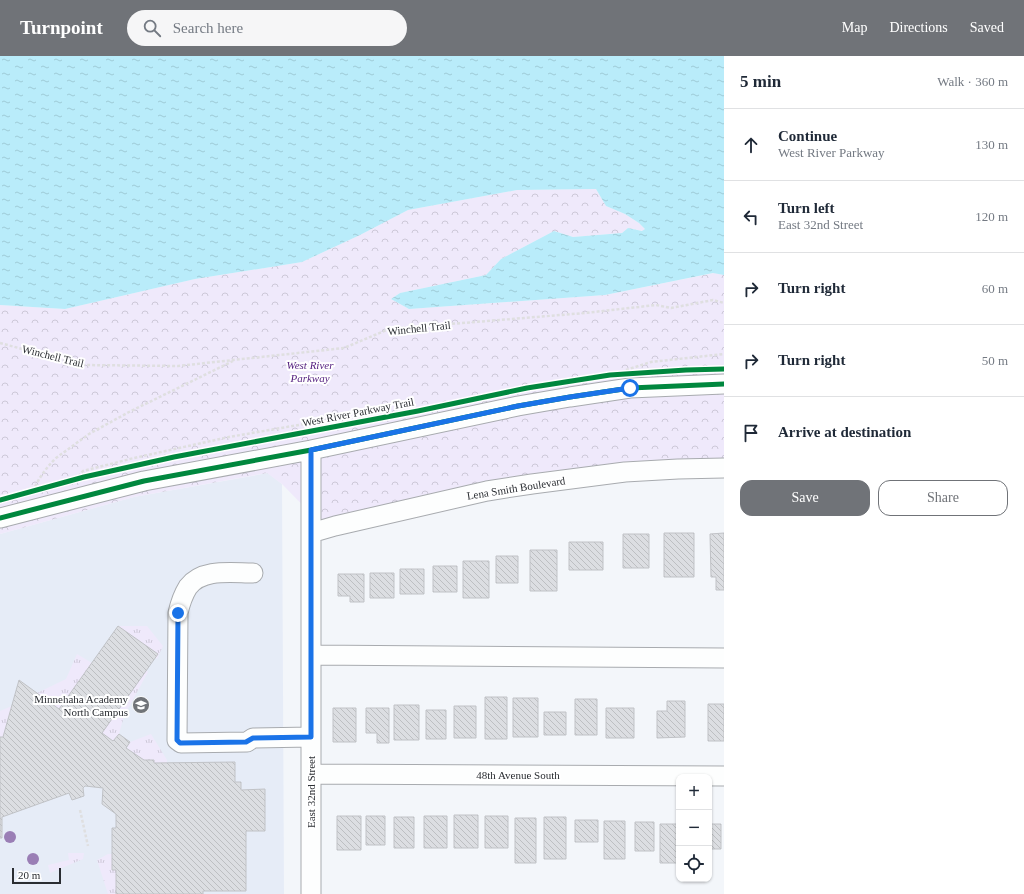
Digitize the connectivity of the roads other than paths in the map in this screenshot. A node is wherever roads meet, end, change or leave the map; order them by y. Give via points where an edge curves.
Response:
1 (724, 384) edge
2 (320, 439) junction
3 (724, 468) edge
4 (0, 518) edge
5 (311, 533) junction
6 (253, 573) dead end
7 (311, 656) junction
8 (724, 658) edge
9 (311, 737) junction
10 (311, 774) junction
11 (724, 776) edge
12 (311, 894) edge

1 - 2 street via 630,388
2 - 4 street via 144,480
2 - 5 street, East 32nd Street
3 - 5 street, Lena Smith Boulevard via 625,472 487,491
5 - 7 street, East 32nd Street
6 - 9 street via 211,573 189,586 182,599 178,613 177,740 180,743 246,742 253,738
7 - 8 street
7 - 9 street, East 32nd Street
9 - 10 street, East 32nd Street
10 - 11 street, 48th Avenue South
10 - 12 street, East 32nd Street

